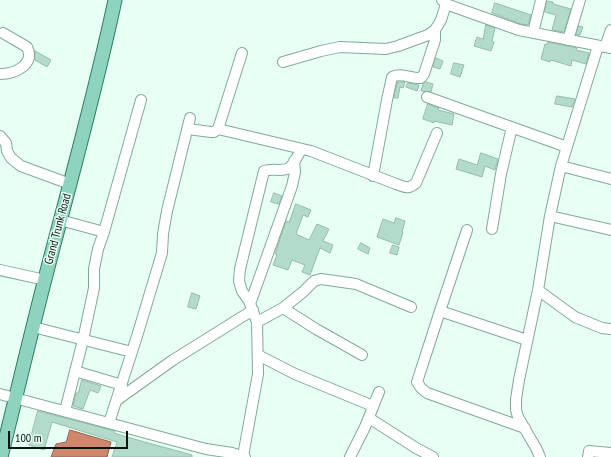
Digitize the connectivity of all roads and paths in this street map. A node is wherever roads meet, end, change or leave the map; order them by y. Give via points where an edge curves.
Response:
1 (115, 0) edge
2 (541, 0) edge
3 (580, 0) edge
4 (444, 2) edge
5 (435, 30) junction
6 (611, 30) edge
7 (3, 33) dead end
8 (533, 33) junction
9 (568, 40) junction
10 (605, 47) edge
11 (242, 53) dead end
12 (283, 62) dead end
13 (0, 74) edge
14 (427, 97) dead end
15 (140, 100) dead end
16 (190, 118) dead end
17 (512, 127) junction
18 (188, 129) junction
19 (218, 129) junction
20 (437, 133) dead end
21 (0, 136) edge
22 (567, 147) junction
23 (302, 149) junction
24 (294, 161) junction
25 (561, 166) junction
26 (373, 176) junction
27 (611, 179) edge
28 (70, 184) junction
29 (550, 216) junction
30 (60, 220) junction
31 (492, 229) dead end
32 (467, 230) dead end
33 (611, 230) edge
34 (104, 232) junction
35 (0, 270) edge
36 (45, 280) junction
37 (538, 290) junction
38 (252, 307) junction
39 (411, 307) dead end
40 (283, 308) junction
41 (440, 311) junction
42 (257, 322) junction
43 (33, 327) junction
44 (611, 329) edge
45 (83, 340) junction
46 (527, 340) junction
47 (132, 352) junction
48 (258, 355) junction
49 (362, 355) dead end
50 (75, 371) junction
51 (122, 385) junction
52 (379, 392) dead end
53 (0, 394) edge
54 (16, 398) junction
55 (117, 400) junction
56 (373, 406) junction
57 (65, 411) junction
58 (369, 418) junction
59 (109, 423) junction
60 (524, 428) junction
61 (611, 453) edge
62 (232, 455) edge
63 (1, 457) edge
64 (244, 457) edge
65 (350, 457) edge
66 (433, 457) edge
67 (540, 457) edge
68 (588, 457) edge

1 - 28 main road, Grand Trunk Road
2 - 8 street
3 - 9 street
4 - 5 street via 441,20
4 - 8 street
5 - 12 street via 428,35 386,49 340,47 320,50
5 - 26 street via 435,40 421,78 400,75 392,77
6 - 10 street
7 - 13 street via 27,47 30,56 23,68
8 - 9 street
9 - 10 street
10 - 22 street
11 - 19 street
14 - 17 street
15 - 34 street
16 - 18 street
17 - 22 street
17 - 31 street
18 - 19 street via 211,132
18 - 47 street via 167,211 162,253
19 - 23 street
20 - 26 street via 416,183 411,187
21 - 28 street via 6,143 11,158 21,166
22 - 25 street
23 - 24 street
23 - 26 street
24 - 38 street via 292,186
24 - 38 street via 285,169 264,171 240,269 239,281 242,291
25 - 27 street
25 - 29 street
28 - 30 main road, Grand Trunk Road
29 - 33 street
29 - 37 street
30 - 34 street
30 - 36 main road, Grand Trunk Road
32 - 41 street
34 - 45 street via 94,269 94,288
35 - 36 street
36 - 43 main road, Grand Trunk Road
37 - 44 street via 575,317
37 - 46 street
38 - 42 street
38 - 55 street
39 - 40 street via 356,284 321,279 314,281
40 - 42 street
40 - 49 street
41 - 46 street
41 - 60 street via 418,382 421,388 427,393
42 - 48 street
43 - 45 street
43 - 54 main road, Grand Trunk Road
45 - 47 street
45 - 50 street
46 - 60 street via 516,400 516,410
47 - 51 street
48 - 56 street via 295,374
48 - 64 street via 258,374
50 - 51 street
50 - 57 street
51 - 55 street
52 - 56 street
53 - 54 street
54 - 57 street
54 - 63 main road, Grand Trunk Road
55 - 59 street
56 - 58 street
57 - 59 street
58 - 65 street
58 - 66 street
59 - 62 street
60 - 67 street
61 - 68 street via 589,451
62 - 64 street

